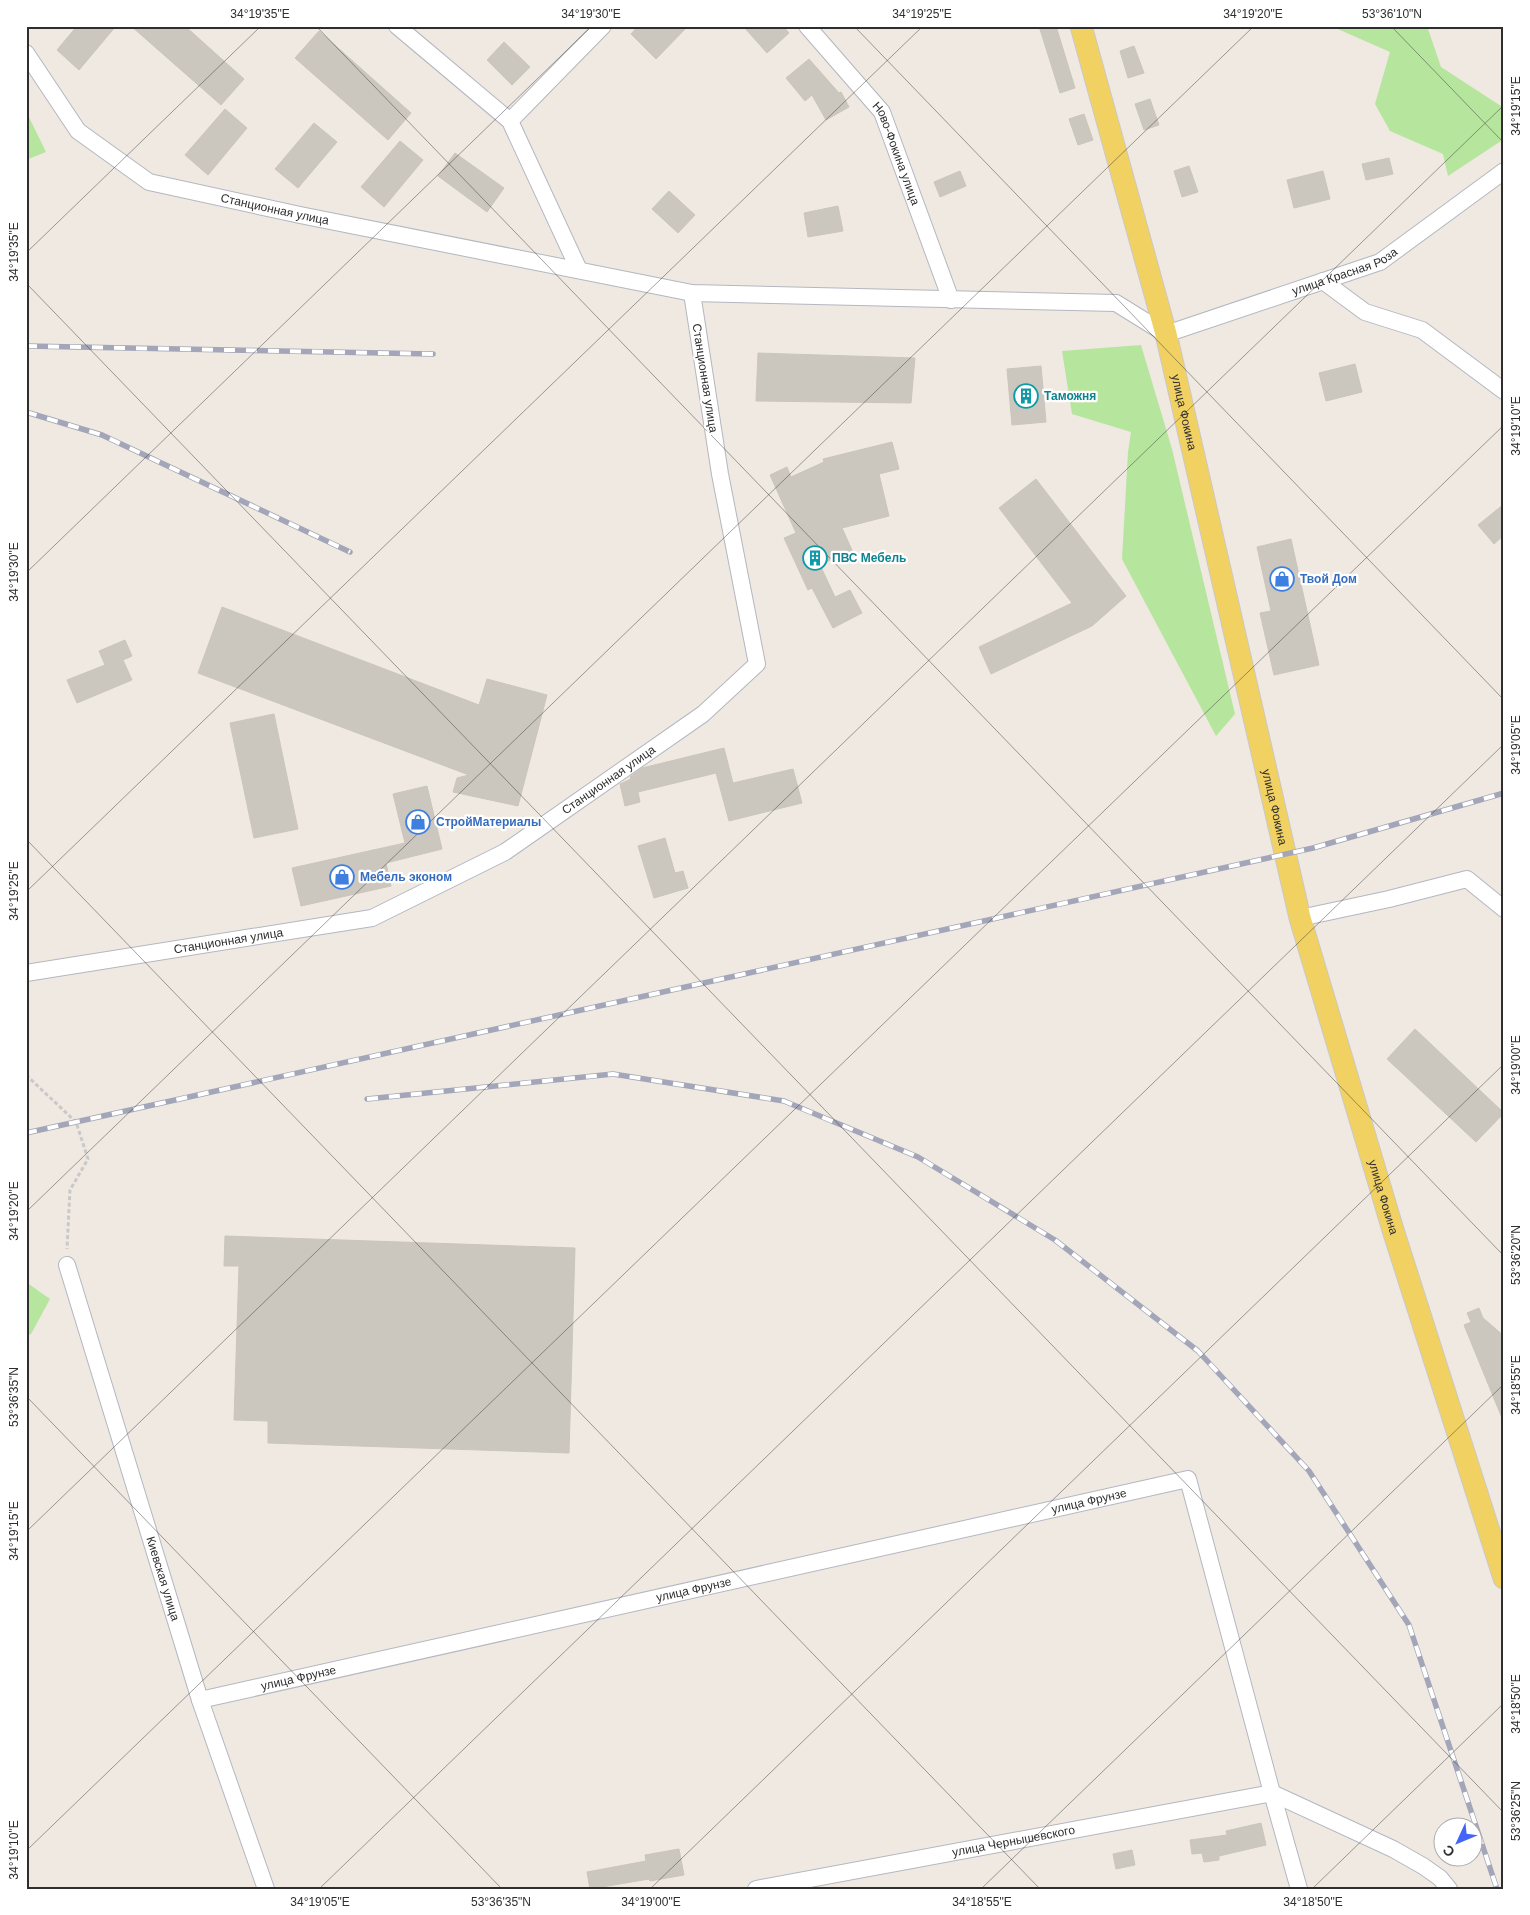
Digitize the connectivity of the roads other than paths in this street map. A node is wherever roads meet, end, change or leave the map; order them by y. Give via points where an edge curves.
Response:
1 (397, 26) edge
2 (602, 26) edge
3 (807, 26) edge
4 (1081, 26) edge
5 (26, 53) edge
6 (510, 121) junction
7 (1504, 171) edge
8 (579, 270) junction
9 (1322, 281) junction
10 (692, 293) junction
11 (952, 300) junction
12 (1166, 334) junction
13 (1504, 391) edge
14 (1504, 909) edge
15 (1300, 918) junction
16 (26, 973) edge
17 (67, 1265) road end
18 (1504, 1578) edge
19 (200, 1700) junction
20 (1272, 1793) junction
21 (266, 1889) edge
22 (756, 1889) edge
23 (1299, 1889) edge
24 (1449, 1889) edge

1 - 6 street
2 - 6 street
3 - 11 street, Ново-Фокина улица via 882,112
4 - 12 main road, улица Фокина
5 - 8 street, Станционная улица via 78,131 148,182
6 - 8 street
7 - 9 street, улица Красная Роза via 1380,262
8 - 10 street, Станционная улица
9 - 12 street, улица Красная Роза
9 - 13 street via 1365,312 1422,330
10 - 11 street, Станционная улица
10 - 16 street, Станционная улица via 720,474 757,664 703,714 505,852 372,918
11 - 12 street, Станционная улица via 1116,303
12 - 15 main road, улица Фокина
14 - 15 street via 1467,879
15 - 18 main road, улица Фокина via 1393,1230
17 - 19 street, Киевская улица
19 - 20 street, улица Фрунзе via 1188,1479
19 - 21 street, Киевская улица
20 - 22 street, улица Чернышевского
20 - 23 street
20 - 24 street via 1393,1849 1440,1878

